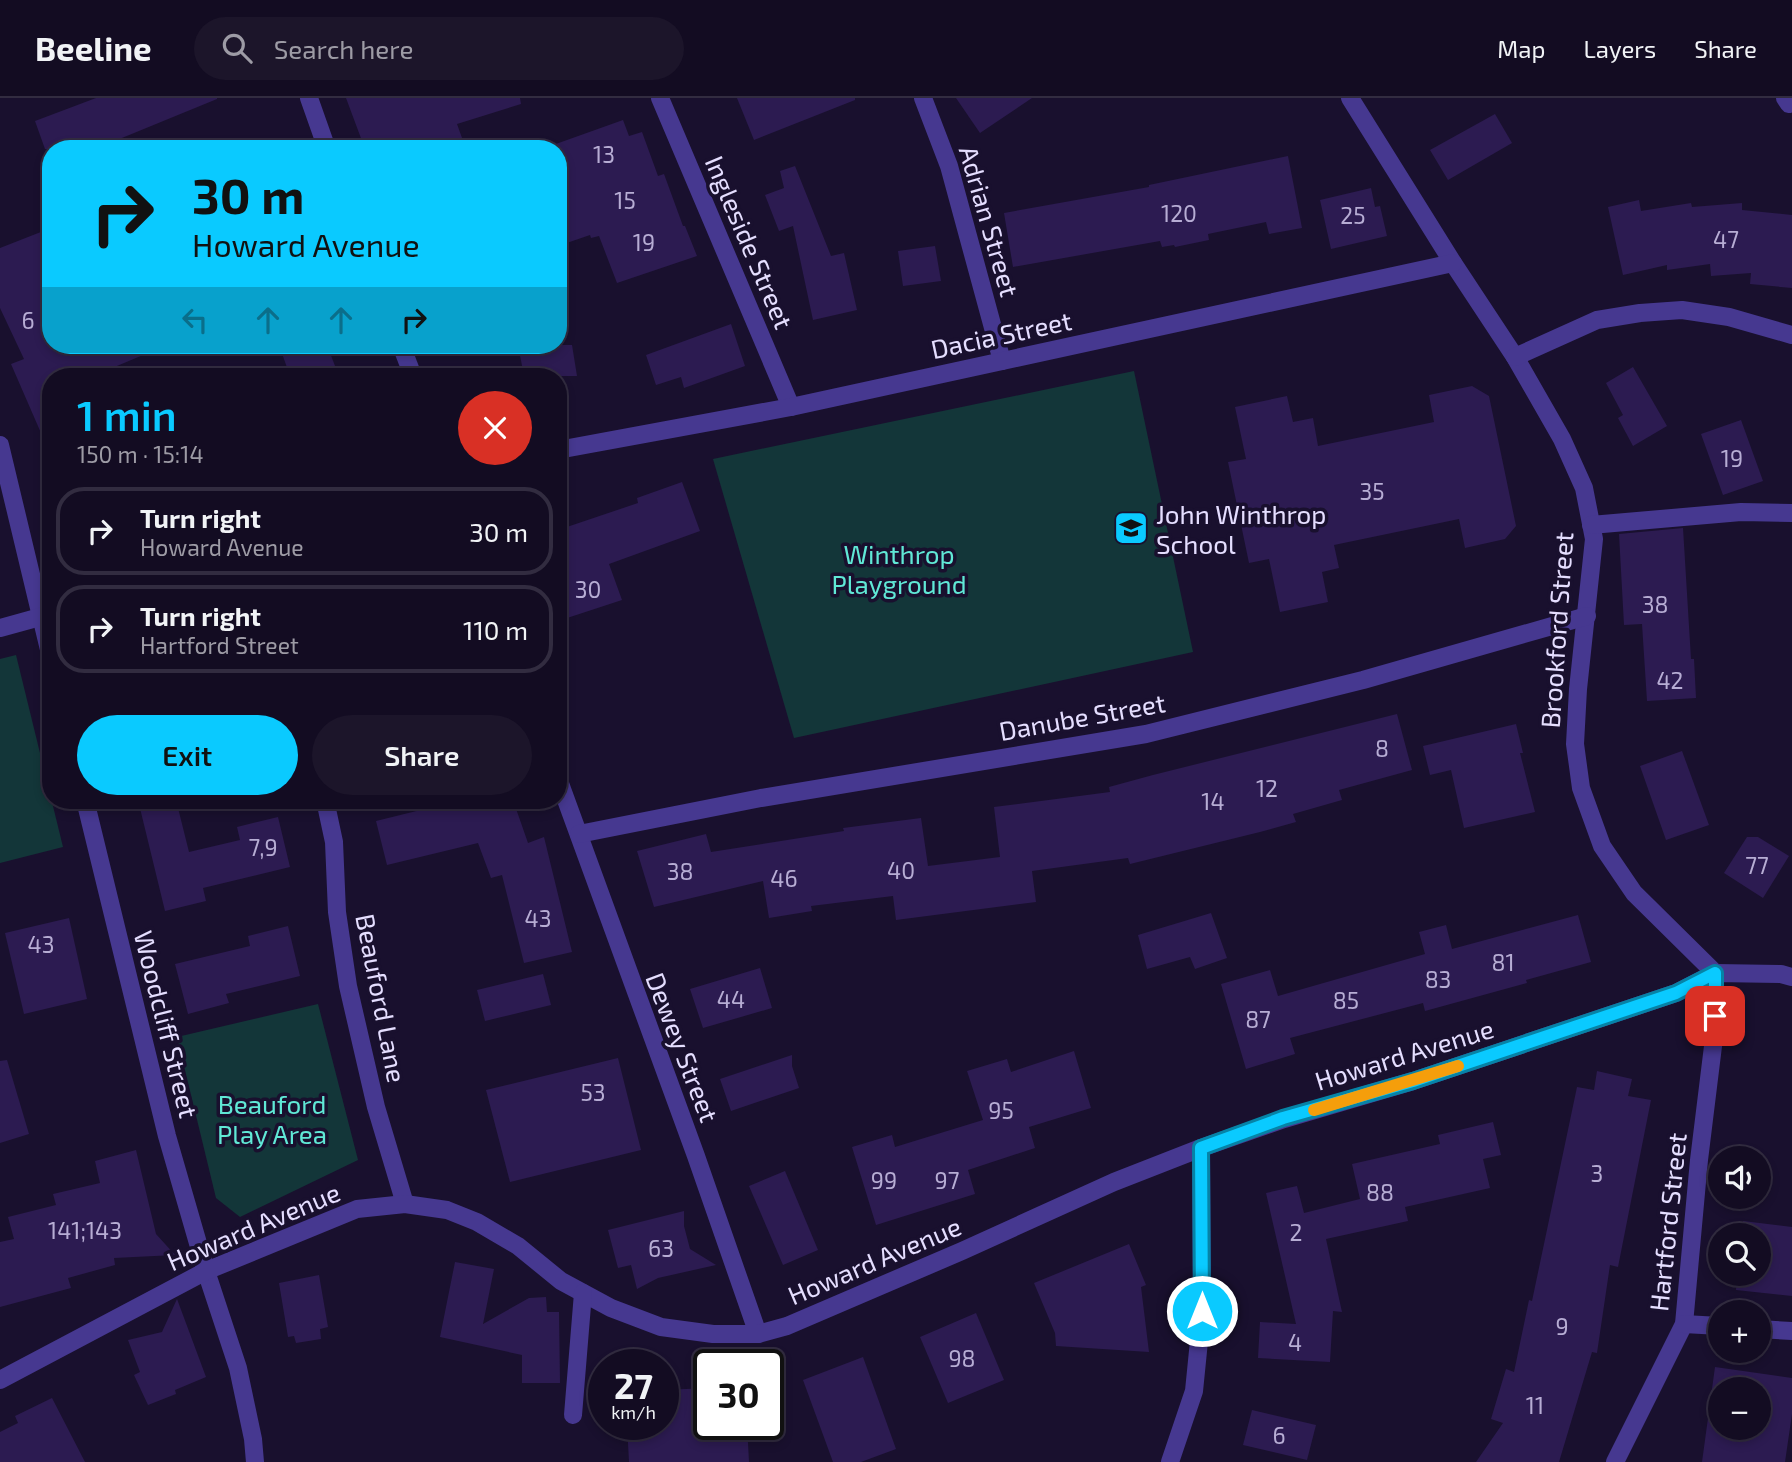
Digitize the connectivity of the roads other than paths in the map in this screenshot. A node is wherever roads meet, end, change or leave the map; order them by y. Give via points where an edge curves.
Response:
1 (309, 98) edge
2 (660, 98) edge
3 (923, 98) edge
4 (1350, 98) edge
5 (324, 140) edge
6 (1453, 263) junction
7 (1792, 335) edge
8 (1515, 357) junction
9 (1002, 361) junction
10 (791, 407) junction
11 (0, 444) edge
12 (567, 448) edge
13 (1792, 513) edge
14 (1591, 524) junction
15 (42, 600) edge
16 (42, 616) edge
17 (1587, 616) junction
18 (0, 628) edge
19 (567, 802) edge
20 (87, 809) edge
21 (327, 809) edge
22 (579, 834) junction
23 (1715, 973) junction
24 (1792, 977) edge
25 (1201, 1148) junction
26 (405, 1204) junction
27 (206, 1271) junction
28 (583, 1293) junction
29 (1684, 1324) junction
30 (1708, 1325) edge
31 (1771, 1330) edge
32 (1792, 1331) edge
33 (758, 1334) junction
34 (0, 1380) edge
35 (573, 1415) dead end
36 (256, 1462) edge
37 (1170, 1462) edge
38 (1615, 1462) edge

1 - 5 street
2 - 10 street, Ingleside Street
3 - 9 street, Adrian Street via 949,166
4 - 6 street, Brookford Street
6 - 8 street, Brookford Street
6 - 9 street, Dacia Street
7 - 8 street via 1729,317 1672,310 1597,320
8 - 14 street, Brookford Street via 1579,476
9 - 10 street, Dacia Street
10 - 12 street, Dacia Street
11 - 15 street
13 - 14 street via 1741,512
14 - 17 street, Brookford Street via 1594,539
16 - 18 street
17 - 22 street, Danube Street via 1363,680 1146,734 761,797
17 - 23 street, Brookford Street via 1575,744 1585,800 1602,846 1634,893
19 - 22 street, Dewey Street
20 - 27 street, Woodcliff Street via 167,1136
21 - 26 street, Beauford Lane via 348,986 376,1107
22 - 33 street, Dewey Street
23 - 24 street, Howard Avenue
23 - 25 street, Howard Avenue via 1676,993
23 - 29 street, Hartford Street via 1714,1038
25 - 33 street, Howard Avenue
25 - 37 street via 1202,1311 1194,1391
26 - 27 street, Howard Avenue via 357,1209
26 - 28 street, Howard Avenue via 447,1210 477,1222
27 - 34 street, Howard Avenue
27 - 36 street, Woodcliff Street via 239,1368
28 - 33 street, Howard Avenue via 661,1327
28 - 35 street
29 - 30 street
29 - 38 street, Hartford Street
31 - 32 street

